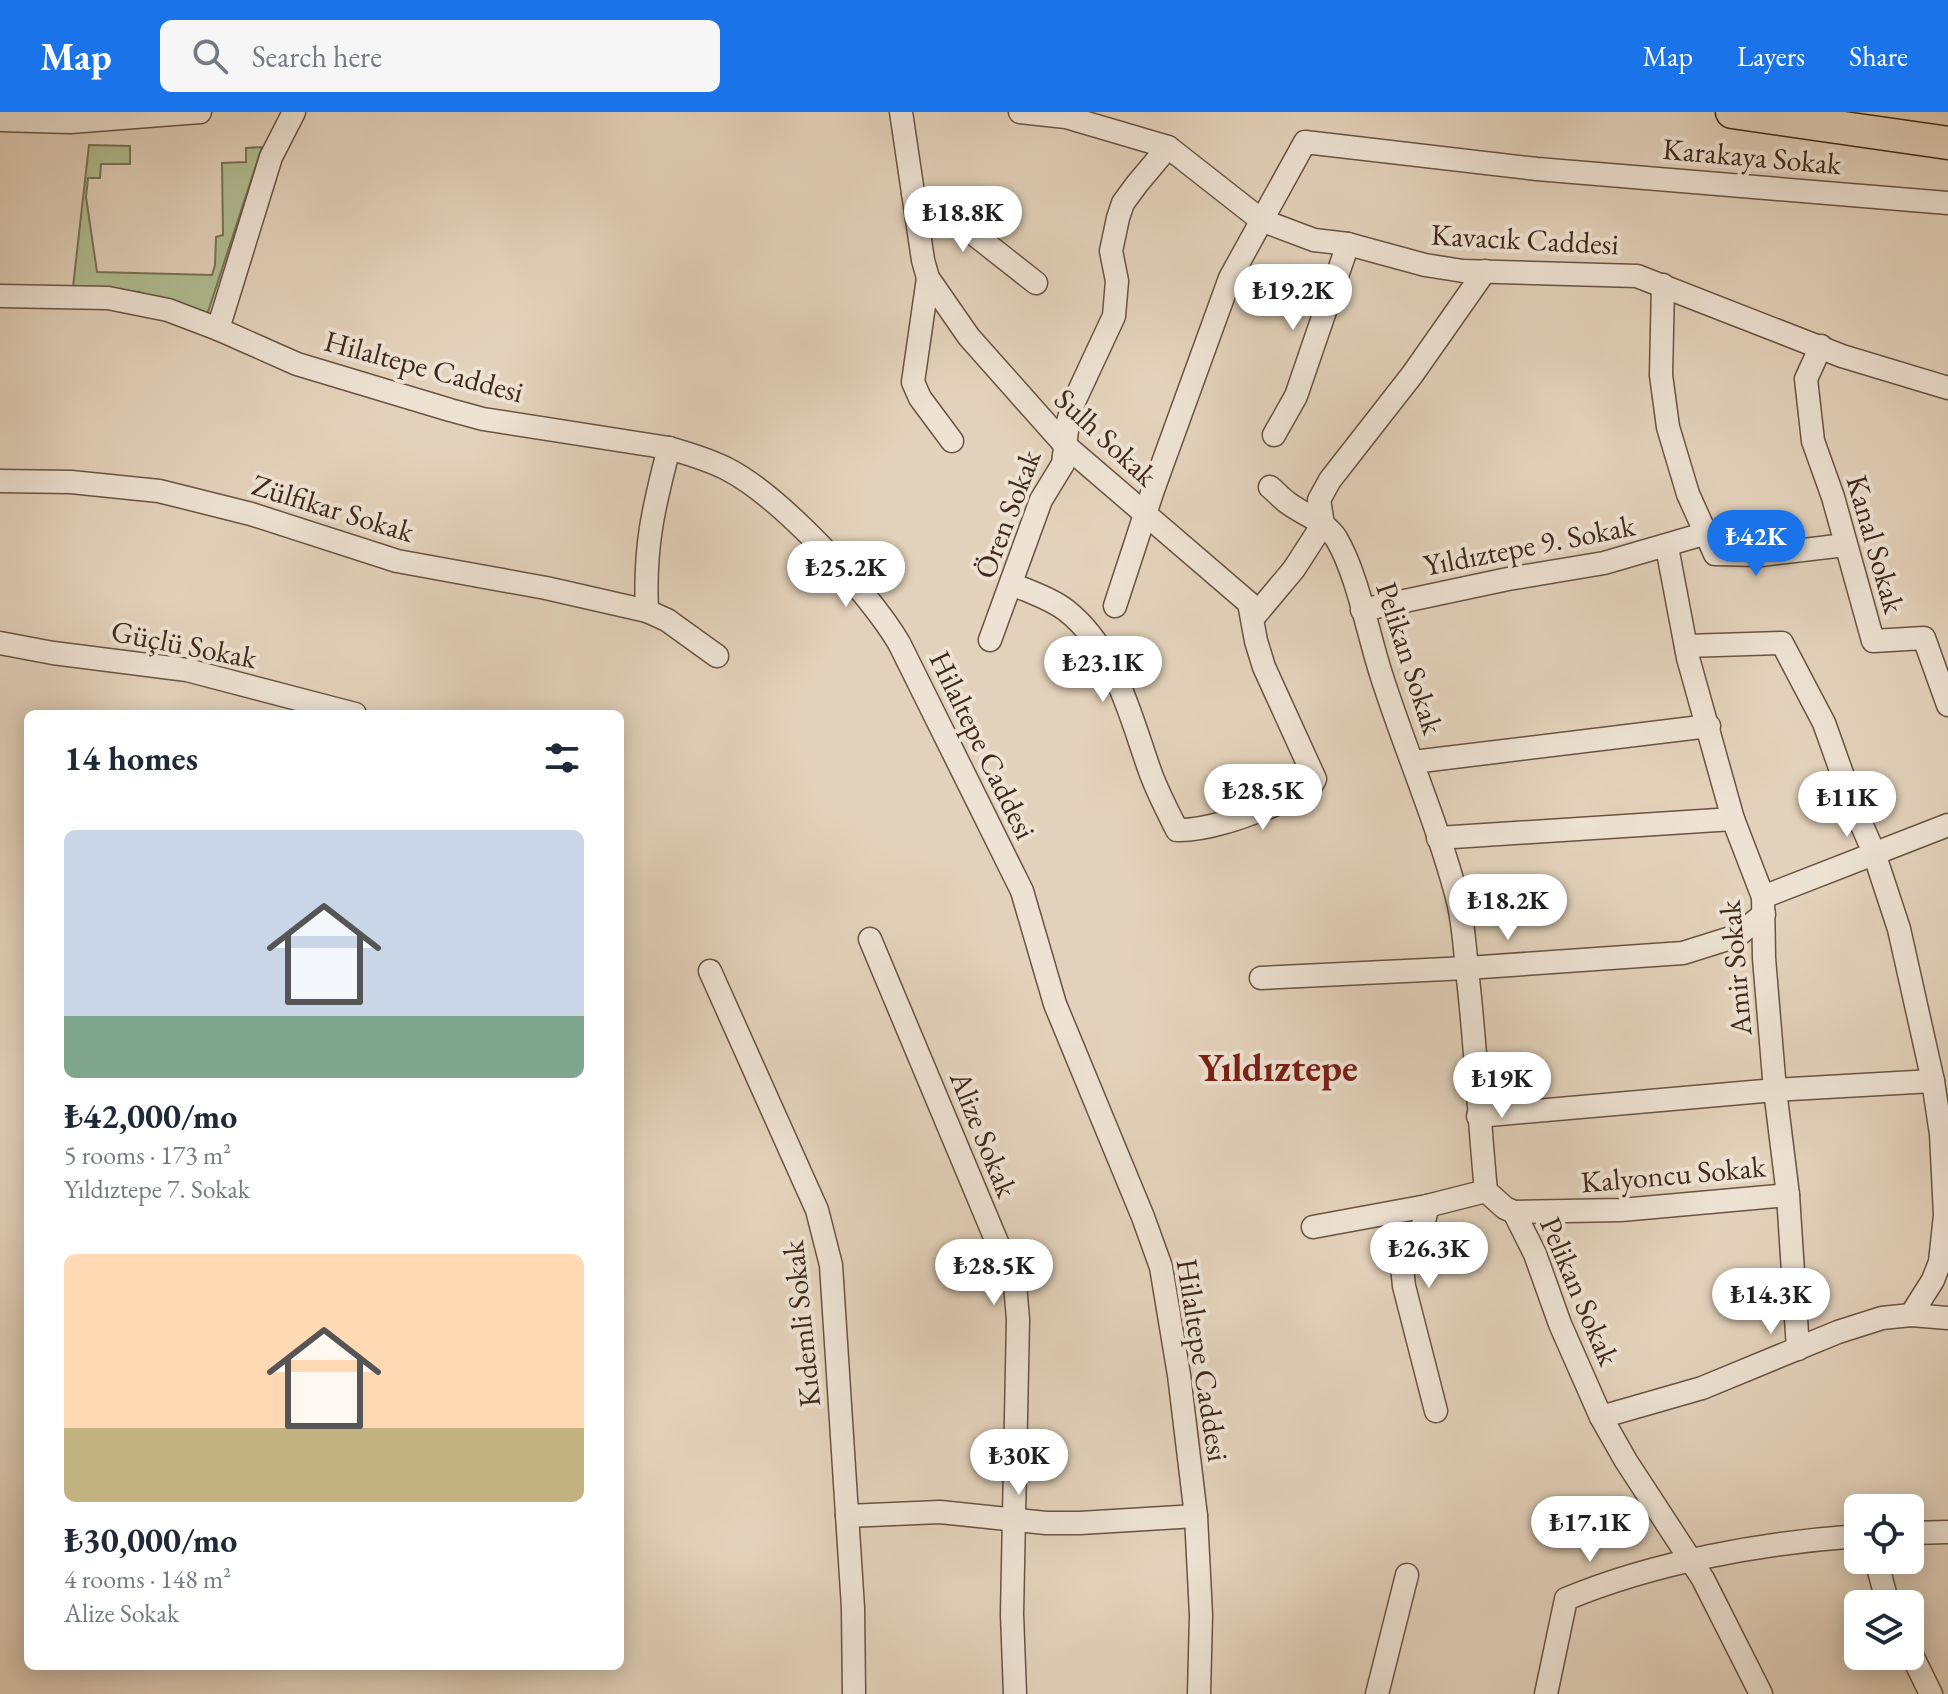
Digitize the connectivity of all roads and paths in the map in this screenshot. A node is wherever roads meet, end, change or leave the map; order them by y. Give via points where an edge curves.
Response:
1 (200, 112) edge
2 (294, 112) edge
3 (901, 112) edge
4 (1020, 112) edge
5 (1732, 112) edge
6 (0, 120) edge
7 (1948, 143) edge
8 (1168, 147) junction
9 (913, 193) junction
10 (1948, 203) edge
11 (1261, 220) junction
12 (1348, 244) junction
13 (1485, 271) junction
14 (928, 278) junction
15 (1036, 283) dead end
16 (1663, 285) junction
17 (0, 296) edge
18 (218, 329) junction
19 (1821, 346) junction
20 (1948, 388) edge
21 (1274, 435) dead end
22 (952, 441) dead end
23 (1065, 445) junction
24 (669, 448) junction
25 (0, 481) edge
26 (1270, 487) dead end
27 (1146, 515) junction
28 (1323, 524) junction
29 (1707, 533) junction
30 (1845, 545) junction
31 (1667, 547) junction
32 (1012, 584) junction
33 (1115, 606) dead end
34 (1362, 610) junction
35 (647, 611) junction
36 (1253, 618) junction
37 (1924, 638) junction
38 (990, 640) dead end
39 (1948, 640) edge
40 (0, 643) edge
41 (1686, 646) junction
42 (717, 656) dead end
43 (1948, 705) edge
44 (340, 710) edge
45 (1709, 726) junction
46 (1413, 762) junction
47 (1733, 819) junction
48 (1948, 825) edge
49 (1438, 838) junction
50 (1874, 853) junction
51 (1764, 905) junction
52 (870, 939) dead end
53 (1467, 968) junction
54 (710, 971) dead end
55 (1261, 978) dead end
56 (1933, 1081) junction
57 (1775, 1090) junction
58 (1478, 1116) junction
59 (1486, 1191) junction
60 (1788, 1195) junction
61 (1427, 1206) junction
62 (1514, 1212) junction
63 (1313, 1227) dead end
64 (1911, 1315) junction
65 (1948, 1318) edge
66 (1798, 1349) junction
67 (1436, 1411) dead end
68 (1601, 1417) junction
69 (847, 1516) junction
70 (1196, 1516) junction
71 (1015, 1520) junction
72 (1948, 1532) edge
73 (1924, 1533) edge
74 (1844, 1537) edge
75 (1691, 1562) junction
76 (1407, 1575) dead end
77 (1919, 1670) edge
78 (1201, 1693) edge
79 (854, 1694) edge
80 (1015, 1694) edge
81 (1377, 1694) edge
82 (1546, 1694) edge
83 (1761, 1694) edge
84 (1931, 1694) edge

1 - 6 street via 70,122
2 - 18 street via 271,157
3 - 9 street, Sulh Sokak
4 - 8 street, Kavacık Caddesi via 1090,123
5 - 7 highway
8 - 11 street, Kavacık Caddesi
8 - 23 street, Ören Sokak via 1130,193 1118,218 1111,251 1117,281 1114,316 1073,404
9 - 14 street, Sulh Sokak
9 - 15 street
10 - 11 street, Karakaya Sokak via 1537,169 1305,142
11 - 12 street, Kavacık Caddesi via 1314,240
11 - 27 street via 1230,278
12 - 13 street, Kavacık Caddesi via 1425,265
12 - 21 street via 1296,396
13 - 16 street, Kavacık Caddesi via 1637,276
13 - 28 street via 1330,480 1319,500
14 - 22 street via 913,382
14 - 23 street, Sulh Sokak via 969,337
16 - 19 street, Kavacık Caddesi
16 - 29 street via 1661,375 1668,427 1688,494
17 - 18 street, Hilaltepe Caddesi via 108,298 168,310
18 - 24 street, Hilaltepe Caddesi via 297,364 483,419
19 - 20 street, Kavacık Caddesi
19 - 30 street, Kanal Sokak via 1806,379 1813,441
23 - 27 street, Sulh Sokak
23 - 32 street, Ören Sokak via 1063,464 1041,500
24 - 35 street via 647,542
24 - 70 street, Hilaltepe Caddesi via 730,470 782,510 886,621 1022,891 1055,1004 1161,1267
25 - 35 street, Zülfikar Sokak via 159,491 397,561
26 - 28 street
27 - 33 street
27 - 36 street, Sulh Sokak via 1249,603
28 - 34 street, Pelikan Sokak via 1336,537
28 - 36 street
29 - 30 street via 1715,554 1761,555
29 - 31 street, Yıldıztepe 9. Sokak
30 - 37 street, Kanal Sokak via 1873,641
31 - 34 street, Yıldıztepe 9. Sokak
31 - 41 street, Amir Sokak
32 - 36 street, Sulh Sokak via 1071,614 1109,664 1177,830 1223,822 1307,793 1315,779 1264,667
32 - 38 street, Ören Sokak
34 - 46 street, Pelikan Sokak
35 - 42 street, Zülfikar Sokak
37 - 39 street
37 - 43 street, Kanal Sokak
40 - 44 street, Güçlü Sokak via 187,670
41 - 45 street, Amir Sokak
41 - 50 street via 1782,643 1824,723
45 - 46 street
45 - 47 street, Amir Sokak
46 - 49 street, Pelikan Sokak
47 - 49 street
47 - 51 street, Amir Sokak
48 - 50 street
49 - 53 street, Pelikan Sokak via 1458,902
50 - 51 street
50 - 56 street via 1899,929
51 - 53 street via 1737,936 1683,953
51 - 57 street, Amir Sokak
52 - 71 street, Alize Sokak via 1015,1285
53 - 55 street
53 - 58 street, Pelikan Sokak
54 - 69 street, Kıdemli Sokak via 817,1210 825,1239
56 - 57 street
56 - 64 street via 1945,1215 1940,1262
57 - 58 street
57 - 60 street, Amir Sokak
58 - 59 street, Pelikan Sokak
59 - 61 street
59 - 62 street, Pelikan Sokak
60 - 62 street, Kalyoncu Sokak via 1621,1210
60 - 66 street, Amir Sokak
61 - 63 street
61 - 67 street via 1418,1237 1401,1256
62 - 68 street, Pelikan Sokak
64 - 65 street
64 - 66 street via 1882,1318
66 - 68 street via 1702,1388
68 - 75 street, Pelikan Sokak
69 - 71 street via 940,1512
69 - 79 street, Kıdemli Sokak
70 - 71 street via 1080,1523
70 - 78 street, Hilaltepe Caddesi
71 - 80 street, Alize Sokak
72 - 73 street
74 - 75 street via 1793,1541
75 - 82 street via 1566,1599
75 - 83 street, Pelikan Sokak
76 - 81 street
77 - 84 street

